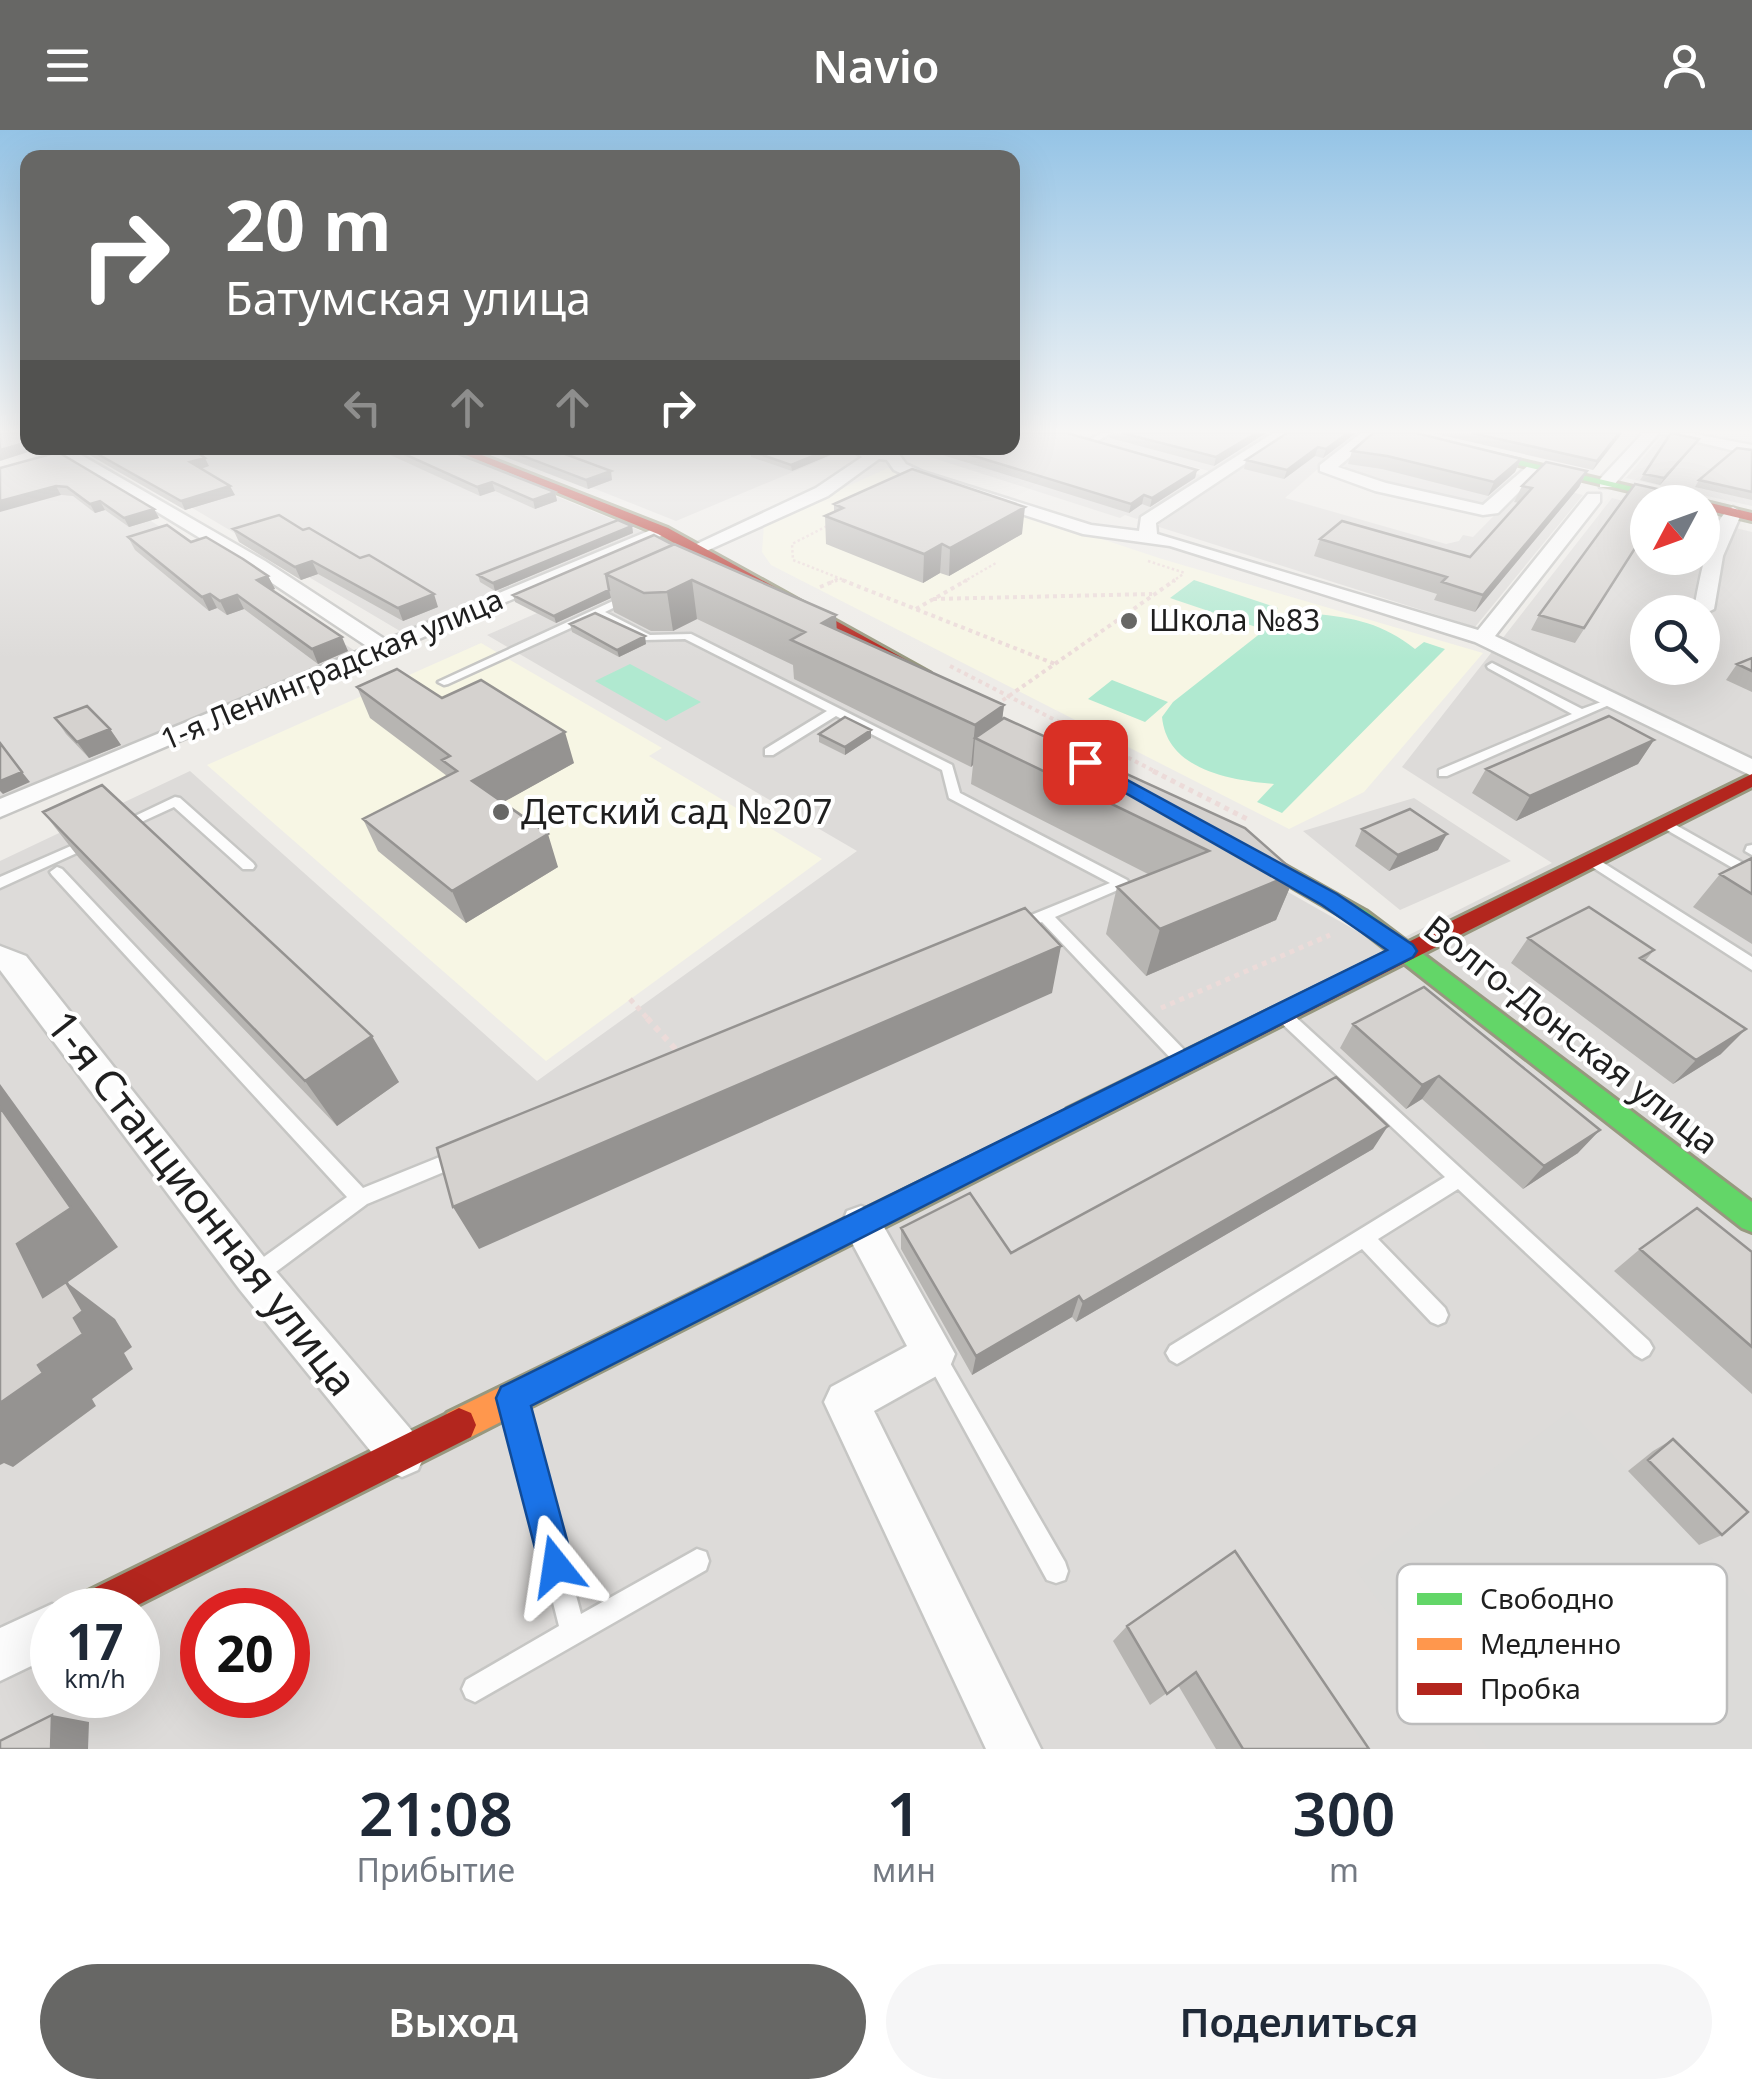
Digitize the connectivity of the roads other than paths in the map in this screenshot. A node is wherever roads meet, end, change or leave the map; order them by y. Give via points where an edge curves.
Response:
1 (162, 509) edge
2 (605, 509) edge
3 (792, 509) edge
4 (1021, 509) edge
5 (1161, 509) edge
6 (1585, 509) edge
7 (1743, 514) edge
8 (663, 532) junction
9 (1148, 536) junction
10 (705, 556) junction
11 (650, 588) edge
12 (1707, 595) edge
13 (597, 612) junction
14 (1482, 638) junction
15 (384, 648) junction
16 (1492, 666) dead end
17 (444, 682) dead end
18 (1612, 702) junction
19 (989, 710) edge
20 (836, 711) junction
21 (1582, 714) junction
22 (770, 752) dead end
23 (1752, 769) edge
24 (1444, 772) dead end
25 (1752, 780) edge
26 (0, 809) edge
27 (1664, 823) junction
28 (1228, 841) edge
29 (1591, 860) junction
30 (248, 866) dead end
31 (57, 872) edge
32 (1752, 874) edge
33 (0, 883) edge
34 (1044, 915) junction
35 (1008, 930) edge
36 (1405, 951) junction
37 (5, 964) edge
38 (1752, 964) edge
39 (1280, 1013) junction
40 (1184, 1061) junction
41 (470, 1152) edge
42 (1459, 1178) junction
43 (360, 1198) junction
44 (1752, 1219) edge
45 (860, 1224) junction
46 (1363, 1237) junction
47 (254, 1276) junction
48 (1438, 1316) dead end
49 (1642, 1348) dead end
50 (1177, 1353) dead end
51 (934, 1354) junction
52 (512, 1398) junction
53 (402, 1454) junction
54 (696, 1561) dead end
55 (1056, 1571) dead end
56 (134, 1588) edge
57 (573, 1632) junction
58 (30, 1639) edge
59 (0, 1655) edge
60 (475, 1689) dead end
61 (1014, 1749) edge

1 - 15 street
2 - 8 street
3 - 10 street
4 - 9 street via 1088,530
5 - 9 street via 1147,520
6 - 14 street
7 - 12 street via 1714,556
8 - 10 street
8 - 15 street, 1-я Ленинградская улица
9 - 14 street
10 - 19 street
11 - 13 lane
13 - 17 lane
13 - 20 lane via 648,638 687,636
14 - 18 street
15 - 26 street, 1-я Ленинградская улица
16 - 21 lane
18 - 21 lane
18 - 23 street
20 - 22 lane
20 - 34 lane via 948,768 954,795 1122,883
21 - 24 lane
25 - 27 street
27 - 29 street
27 - 32 lane
28 - 36 street, Волго-Донская улица
29 - 36 street
29 - 38 lane
30 - 33 lane via 175,801
31 - 43 lane
34 - 35 lane
34 - 40 lane
36 - 39 street
36 - 44 street, Волго-Донская улица
37 - 47 street, 1-я Станционная улица
39 - 40 street
39 - 42 lane
40 - 45 street
41 - 43 lane
42 - 46 lane
42 - 49 lane
43 - 47 lane
45 - 51 street
45 - 52 street
46 - 48 lane
46 - 50 lane
47 - 53 street, 1-я Станционная улица
51 - 55 lane
51 - 61 street via 846,1402
52 - 53 street
52 - 57 lane
53 - 56 street
54 - 57 lane
57 - 60 lane
58 - 59 street

